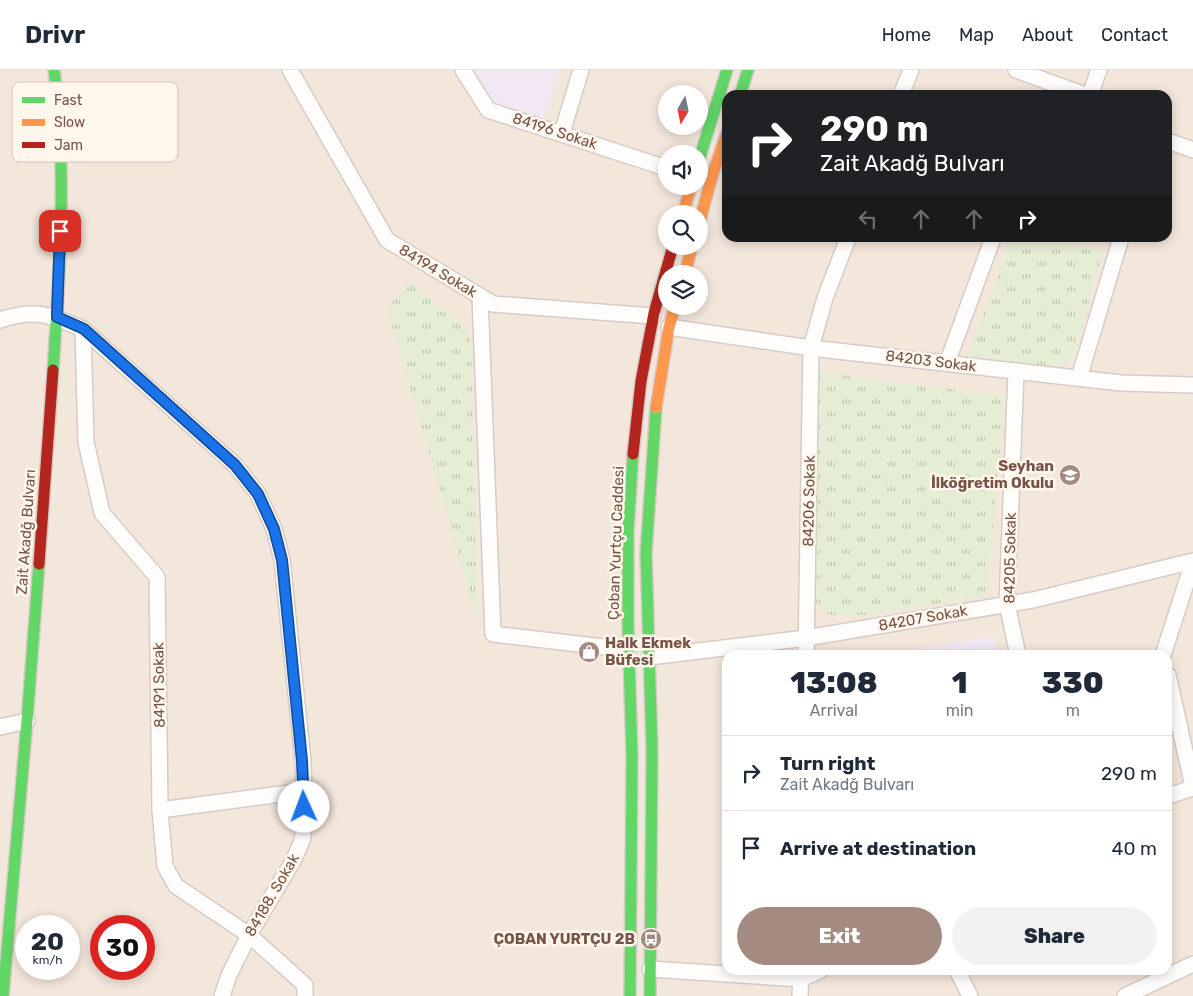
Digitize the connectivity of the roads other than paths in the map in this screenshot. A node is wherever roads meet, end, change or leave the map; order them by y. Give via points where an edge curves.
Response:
1 (290, 70) edge
2 (463, 70) edge
3 (582, 70) edge
4 (727, 70) edge
5 (748, 70) edge
6 (911, 70) edge
7 (1016, 70) edge
8 (1099, 70) edge
9 (1052, 89) edge
10 (742, 90) edge
11 (904, 90) edge
12 (1092, 90) edge
13 (562, 133) junction
14 (1172, 142) edge
15 (704, 145) edge
16 (722, 147) edge
17 (1193, 150) edge
18 (62, 162) edge
19 (658, 165) edge
20 (704, 205) edge
21 (846, 242) edge
22 (992, 242) edge
23 (1121, 242) edge
24 (671, 255) edge
25 (480, 296) junction
26 (672, 315) edge
27 (653, 316) junction
28 (57, 317) junction
29 (0, 320) edge
30 (669, 327) junction
31 (84, 329) junction
32 (811, 348) junction
33 (947, 363) junction
34 (1016, 371) junction
35 (1079, 378) junction
36 (1193, 385) edge
37 (1193, 561) edge
38 (1007, 604) junction
39 (806, 638) junction
40 (629, 650) junction
41 (806, 650) edge
42 (1017, 650) edge
43 (1165, 650) edge
44 (649, 657) junction
45 (1172, 693) edge
46 (28, 721) junction
47 (0, 727) edge
48 (1193, 787) edge
49 (304, 791) junction
50 (1172, 795) edge
51 (160, 810) junction
52 (249, 934) junction
53 (1193, 964) edge
54 (650, 970) junction
55 (722, 972) edge
56 (1172, 974) edge
57 (801, 975) edge
58 (960, 975) edge
59 (1170, 975) edge
60 (2, 996) edge
61 (222, 996) edge
62 (305, 996) edge
63 (630, 996) edge
64 (650, 996) edge
65 (800, 996) edge
66 (970, 996) edge
67 (1125, 996) edge

1 - 25 street, 84194 Sokak via 387,240
2 - 13 street, 84196 Sokak via 488,110
3 - 13 street
4 - 15 main road
5 - 10 main road
6 - 11 street
7 - 9 street
8 - 12 street
13 - 19 street, 84196 Sokak
14 - 17 street
16 - 20 main road
18 - 28 main road, Zait Akadğ Bulvarı
21 - 32 street, 84206 Sokak via 825,298
22 - 33 street
23 - 35 street
24 - 27 main road, Çoban Yurtçu Caddesi
25 - 27 street, 84194 Sokak via 492,304
25 - 40 street via 493,634
26 - 30 main road, Çoban Yurtçu Caddesi
27 - 40 main road, Çoban Yurtçu Caddesi via 641,381 628,531
28 - 29 street, 84188. Sokak via 32,312
28 - 31 street, 84188. Sokak
28 - 46 main road, Zait Akadğ Bulvarı
30 - 32 street, 84203 Sokak
30 - 44 main road, Çoban Yurtçu Caddesi via 656,404 650,469 646,553
31 - 49 street, 84188. Sokak via 235,465 258,494 274,529 282,560
31 - 51 street, 84191 Sokak via 86,442 102,513 157,577
32 - 33 street, 84203 Sokak
32 - 39 street, 84206 Sokak
33 - 34 street, 84203 Sokak
34 - 35 street, 84203 Sokak
34 - 38 street, 84205 Sokak
35 - 36 street, 84203 Sokak
37 - 38 street, 84207 Sokak
37 - 43 street
38 - 39 street, 84207 Sokak
38 - 42 street, 84205 Sokak
39 - 41 street, 84206 Sokak
39 - 44 street, 84207 Sokak
40 - 63 main road, Çoban Yurtçu Caddesi via 632,756
44 - 54 main road, Çoban Yurtçu Caddesi via 652,750
45 - 48 street
46 - 47 street
46 - 60 main road, Zait Akadğ Bulvarı
48 - 50 street
49 - 51 street
49 - 52 street, 84188. Sokak via 302,841
51 - 52 street, 84191 Sokak via 165,866 176,886
52 - 61 street, 84188. Sokak
52 - 62 street, 84191 Sokak via 305,986
53 - 56 street
54 - 55 street
54 - 64 main road, Çoban Yurtçu Caddesi
57 - 65 street
58 - 66 street
59 - 67 street

